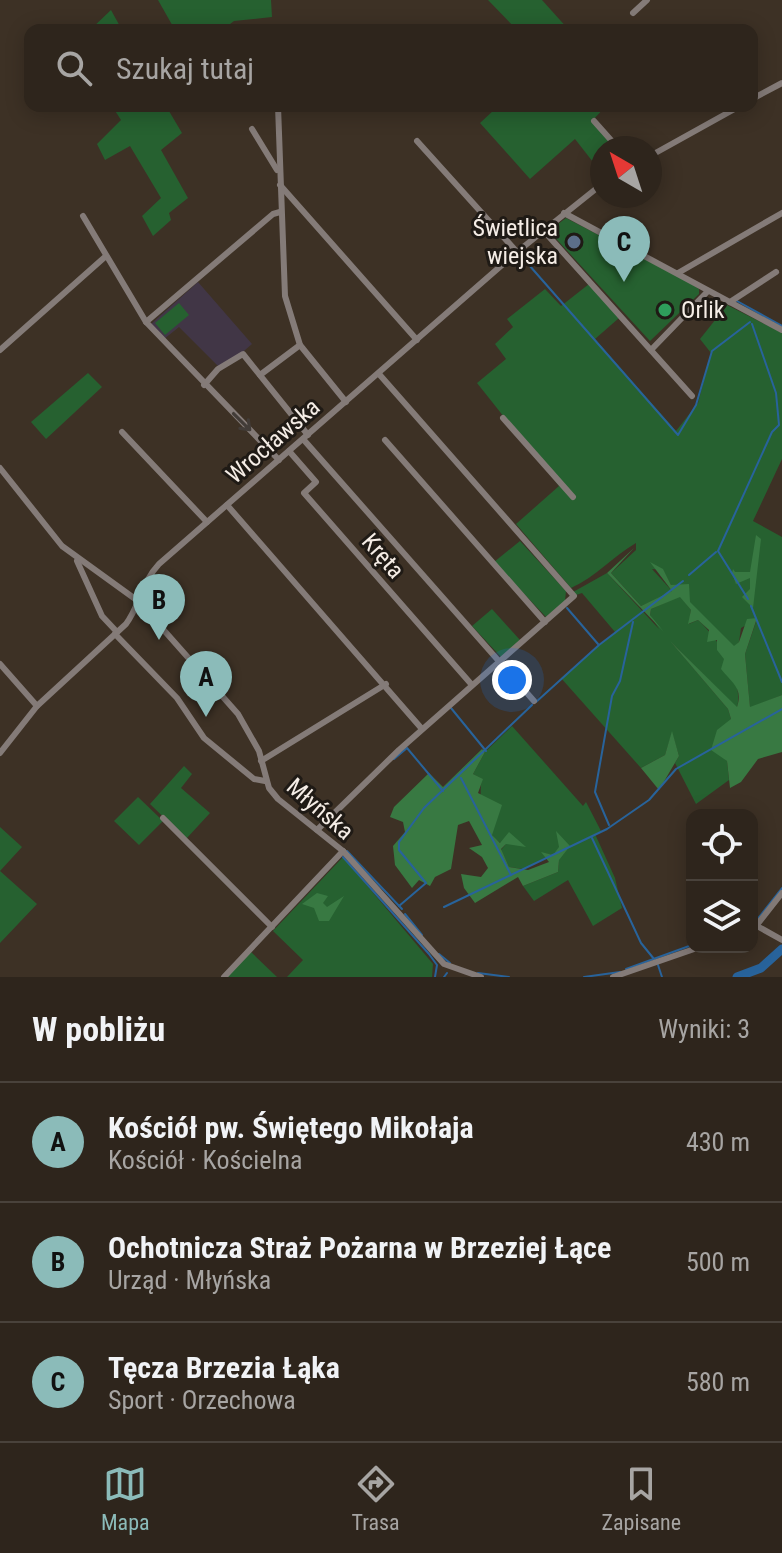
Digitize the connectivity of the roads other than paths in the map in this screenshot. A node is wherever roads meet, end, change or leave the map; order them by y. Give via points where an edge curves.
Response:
1 (647, 0) edge
2 (633, 13) dead end
3 (782, 83) edge
4 (758, 96) edge
5 (278, 112) edge
6 (729, 112) edge
7 (594, 121) dead end
8 (252, 129) dead end
9 (607, 136) edge
10 (417, 141) dead end
11 (662, 149) edge
12 (279, 173) junction
13 (280, 185) junction
14 (590, 193) edge
15 (280, 212) junction
16 (564, 213) junction
17 (782, 213) edge
18 (83, 216) dead end
19 (543, 230) junction
20 (517, 252) junction
21 (106, 256) junction
22 (776, 272) dead end
23 (678, 273) junction
24 (708, 291) junction
25 (730, 302) junction
26 (146, 322) junction
27 (782, 330) edge
28 (417, 340) junction
29 (300, 345) junction
30 (0, 350) edge
31 (651, 350) junction
32 (379, 374) junction
33 (260, 375) junction
34 (204, 385) junction
35 (692, 396) dead end
36 (346, 402) junction
37 (503, 418) dead end
38 (122, 432) dead end
39 (306, 437) junction
40 (385, 440) dead end
41 (289, 451) junction
42 (279, 460) junction
43 (0, 468) edge
44 (573, 497) dead end
45 (227, 505) junction
46 (207, 522) junction
47 (75, 558) junction
48 (138, 601) junction
49 (545, 622) junction
50 (116, 633) junction
51 (500, 662) junction
52 (0, 664) edge
53 (386, 684) junction
54 (472, 685) junction
55 (534, 701) dead end
56 (37, 706) junction
57 (422, 729) junction
58 (0, 753) edge
59 (261, 761) junction
60 (265, 781) junction
61 (163, 818) dead end
62 (317, 830) junction
63 (343, 851) junction
64 (782, 893) edge
65 (758, 923) edge
66 (272, 927) junction
67 (758, 930) edge
68 (782, 940) edge
69 (686, 952) edge
70 (224, 977) edge
71 (481, 977) edge
72 (613, 977) edge

1 - 2 street
3 - 4 street
5 - 12 street
6 - 11 street
7 - 9 street
8 - 12 street
10 - 20 street
12 - 13 street
13 - 15 street
13 - 28 street
14 - 16 street, Wrocławska
15 - 26 street
15 - 29 street via 285,296
16 - 19 street, Wrocławska
16 - 23 street
17 - 23 street
18 - 21 street
19 - 20 street, Wrocławska
19 - 31 street
20 - 28 street, Wrocławska
21 - 26 street
21 - 30 street
22 - 25 street
23 - 24 street
24 - 25 street
24 - 31 street
25 - 27 street
26 - 34 street
28 - 32 street, Wrocławska
29 - 33 street
29 - 36 street
31 - 35 street
32 - 36 street, Wrocławska
32 - 49 street via 574,596
33 - 34 street via 243,354
33 - 39 street
34 -> 42 street
36 - 39 street, Wrocławska
37 - 44 street
38 - 46 street
39 - 41 street, Wrocławska
39 - 51 street
40 - 49 street
41 - 42 street, Wrocławska
41 - 54 street, Kręta via 316,482 304,493
42 - 45 street, Wrocławska
43 - 47 street
45 - 46 street, Wrocławska
45 - 53 street
46 - 48 street, Wrocławska via 155,568
47 - 48 street, Młyńska
47 - 50 street via 102,616
48 - 50 street, Wrocławska
48 - 59 street, Młyńska via 238,714
49 - 51 street
50 - 56 street, Wrocławska
50 - 60 street via 177,698 199,733 254,779
51 - 54 street
51 - 55 street
52 - 56 street
53 - 57 street
53 - 59 street
54 - 57 street
56 - 58 street, Wrocławska
57 - 62 street
59 - 60 street, Młyńska
60 - 62 street, Młyńska via 278,799
61 - 66 street
62 - 63 street, Młyńska
63 - 66 street
63 - 71 street, Młyńska via 444,964
64 - 65 street
66 - 70 street
67 - 68 street
69 - 72 street

